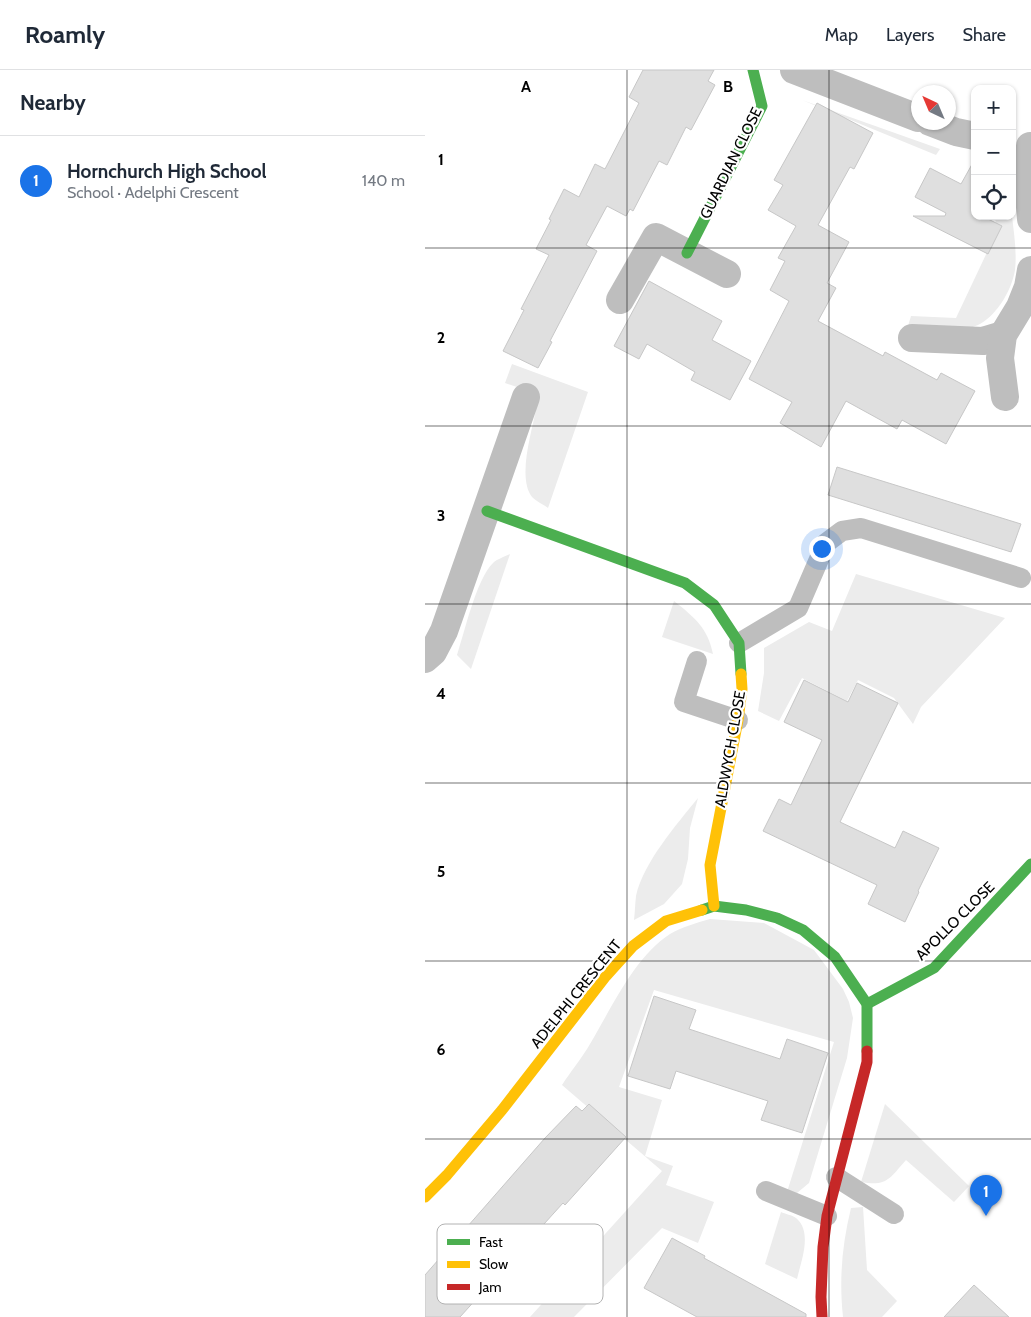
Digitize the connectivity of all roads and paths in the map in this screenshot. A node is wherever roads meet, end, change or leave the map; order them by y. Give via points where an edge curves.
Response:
1 (754, 70) edge
2 (794, 70) edge
3 (911, 115) edge
4 (951, 130) edge
5 (971, 135) edge
6 (1024, 145) edge
7 (1031, 219) edge
8 (687, 253) junction
9 (1031, 270) edge
10 (727, 274) dead end
11 (620, 300) dead end
12 (1003, 335) junction
13 (912, 338) dead end
14 (526, 397) dead end
15 (1005, 397) dead end
16 (487, 511) junction
17 (1021, 578) dead end
18 (739, 643) junction
19 (425, 659) edge
20 (697, 661) dead end
21 (738, 720) junction
22 (1031, 864) edge
23 (714, 906) junction
24 (867, 1004) junction
25 (836, 1177) junction
26 (766, 1191) dead end
27 (425, 1198) edge
28 (894, 1214) dead end
29 (827, 1216) junction
30 (822, 1317) edge

1 - 8 street, GUARDIAN CLOSE via 762,106
2 - 3 street
4 - 5 street
6 - 7 street
8 - 10 street
8 - 11 street via 656,237
9 - 12 street via 1019,307
12 - 13 street via 983,341
12 - 15 street via 1000,358
14 - 16 street
16 - 18 street, ALDWYCH CLOSE via 685,582 714,605
16 - 19 street via 445,631
17 - 18 lane via 861,528 843,531 825,543 798,608
18 - 21 street, ALDWYCH CLOSE via 742,689
20 - 21 lane via 684,702
21 - 23 street, ALDWYCH CLOSE via 710,865
22 - 24 street, APOLLO CLOSE via 934,968
23 - 24 street, ADELPHI CRESCENT via 777,918 803,930 835,957
23 - 27 street, ADELPHI CRESCENT via 666,921 633,946 502,1110
24 - 25 street via 867,1062
25 - 28 lane
25 - 29 street
26 - 29 lane
29 - 30 street

